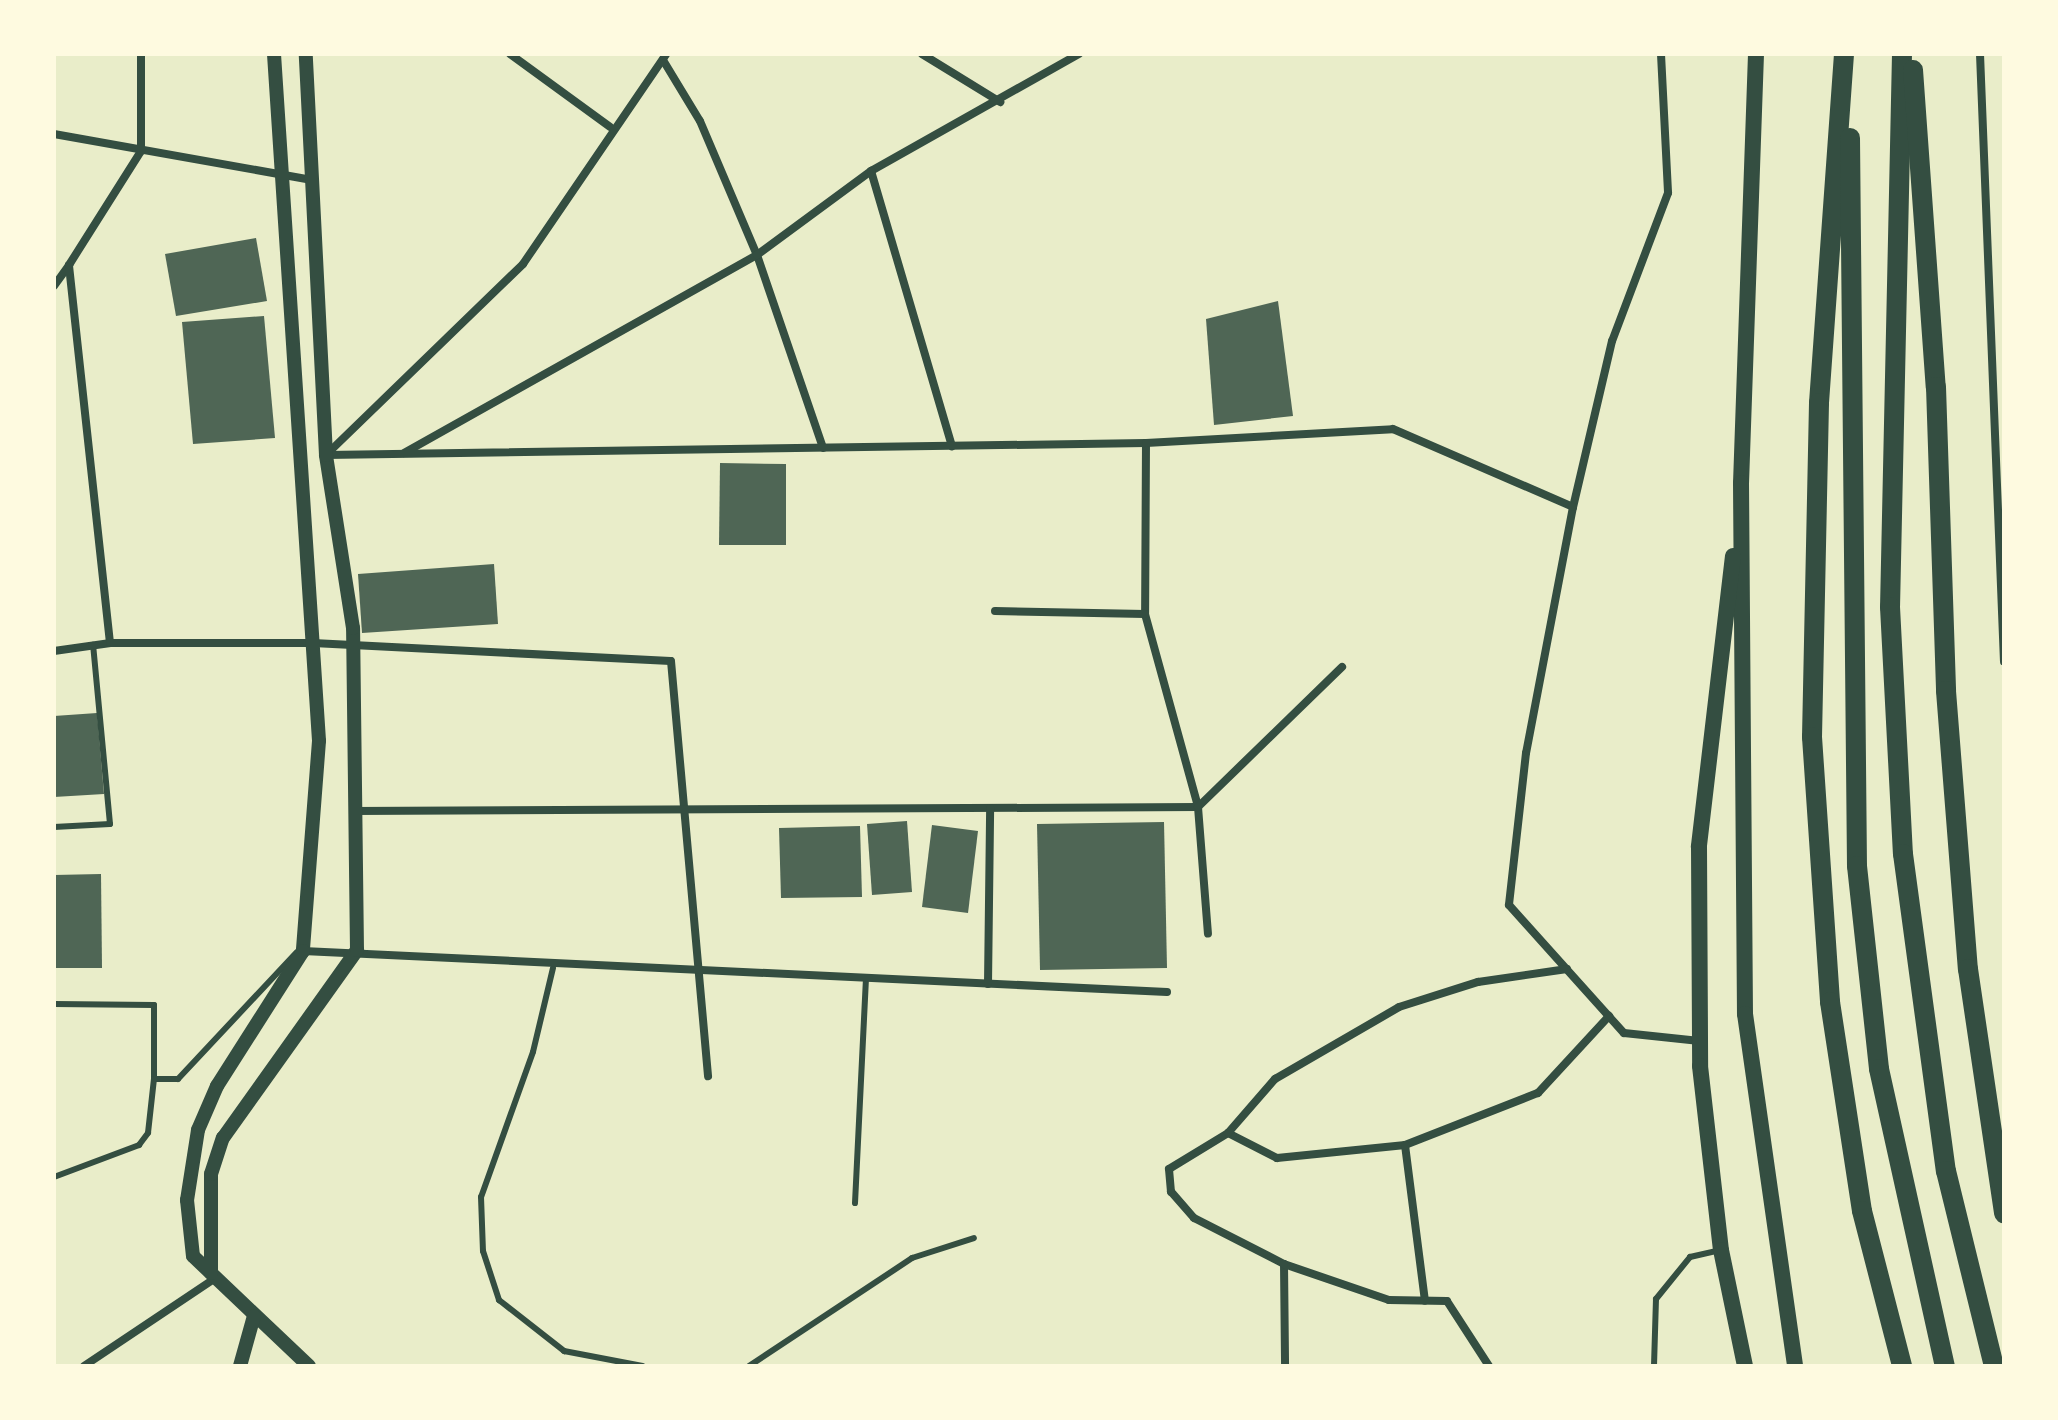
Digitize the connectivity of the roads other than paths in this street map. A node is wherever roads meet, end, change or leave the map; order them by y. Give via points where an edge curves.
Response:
1 (141, 54) edge
2 (274, 54) edge
3 (306, 54) edge
4 (510, 54) edge
5 (922, 54) edge
6 (1079, 54) edge
7 (1661, 54) edge
8 (1756, 54) edge
9 (1847, 54) edge
10 (1902, 54) edge
11 (1912, 54) edge
12 (1980, 54) edge
13 (664, 57) edge
14 (1000, 102) junction
15 (610, 127) junction
16 (54, 134) edge
17 (141, 151) junction
18 (871, 171) junction
19 (283, 177) junction
20 (312, 180) junction
21 (757, 255) junction
22 (69, 265) junction
23 (54, 286) edge
24 (1146, 443) junction
25 (952, 446) junction
26 (823, 448) junction
27 (403, 454) junction
28 (326, 455) junction
29 (1741, 483) junction
30 (1573, 507) junction
31 (995, 611) dead end
32 (1145, 614) junction
33 (110, 643) junction
34 (313, 643) junction
35 (93, 645) junction
36 (353, 646) junction
37 (54, 651) edge
38 (2004, 662) edge
39 (1342, 667) dead end
40 (1198, 807) junction
41 (990, 808) junction
42 (684, 810) junction
43 (352, 811) junction
44 (54, 827) edge
45 (1208, 934) dead end
46 (357, 950) junction
47 (303, 951) junction
48 (553, 968) junction
49 (1567, 969) junction
50 (696, 973) junction
51 (866, 979) junction
52 (988, 984) junction
53 (1167, 992) dead end
54 (54, 1004) edge
55 (1609, 1016) junction
56 (1700, 1041) junction
57 (708, 1076) dead end
58 (154, 1079) junction
59 (1228, 1133) junction
60 (1405, 1145) junction
61 (54, 1177) edge
62 (855, 1203) dead end
63 (2004, 1213) edge
64 (974, 1238) dead end
65 (1721, 1250) junction
66 (1284, 1264) junction
67 (212, 1276) junction
68 (1425, 1301) junction
69 (254, 1316) junction
70 (242, 1364) edge
71 (84, 1366) edge
72 (309, 1366) edge
73 (643, 1366) edge
74 (749, 1366) edge
75 (1285, 1366) edge
76 (1489, 1366) edge
77 (1654, 1366) edge
78 (1745, 1366) edge
79 (1795, 1366) edge
80 (1902, 1366) edge
81 (1945, 1366) edge
82 (1994, 1366) edge

1 - 17 street
2 - 19 street
3 - 20 street
4 - 15 street
5 - 14 street
6 - 14 street
7 - 30 street via 1668,193 1612,341
8 - 29 main road
9 - 80 highway via 1819,403 1812,737 1830,1002 1862,1211
9 - 81 highway via 1857,866 1879,1069
10 - 82 highway via 1890,607 1903,854 1946,1171
11 - 63 highway via 1968,969
12 - 38 street
13 - 15 street
13 - 21 street via 700,121
14 - 18 street
15 - 28 street via 523,264
16 - 17 street
17 - 19 street
17 - 22 street
18 - 21 street
18 - 25 street
19 - 20 street
19 - 34 street
20 - 28 street
21 - 26 street
21 - 27 street
22 - 23 street
22 - 33 street
24 - 25 street
24 - 30 street via 1393,429
24 - 32 street
25 - 26 street
26 - 27 street
27 - 28 street
28 - 36 street
29 - 56 main road via 1699,847
29 - 79 main road via 1745,1014
30 - 49 street via 1526,753 1509,905
31 - 32 street
32 - 40 street
33 - 34 street
33 - 35 street
34 - 36 street
34 - 47 street via 319,741
35 - 37 street
35 - 44 lane via 110,824
36 - 42 street via 671,661
36 - 43 street
39 - 40 street
40 - 41 street
40 - 45 street
41 - 42 street
41 - 52 street
42 - 43 street
42 - 50 street
43 - 46 street
46 - 47 street
46 - 48 street
46 - 67 street via 223,1138 211,1174
47 - 58 lane via 192,1072
47 - 67 street via 217,1086 198,1130 188,1236 193,1256
48 - 50 street
48 - 73 lane via 533,1052 481,1197 483,1251 499,1300 564,1351
49 - 55 street
49 - 59 street via 1478,982 1399,1007 1275,1079
50 - 51 street
50 - 57 street
51 - 52 street
51 - 62 lane
52 - 53 street
54 - 58 lane via 154,1005
55 - 56 street via 1624,1033
55 - 60 street via 1538,1093
56 - 65 main road
58 - 61 lane via 148,1133 139,1145
59 - 60 street via 1277,1158
59 - 66 street via 1169,1169 1171,1192 1194,1218
60 - 68 street
64 - 74 lane via 912,1258
65 - 77 lane via 1690,1257 1656,1299
65 - 78 main road
66 - 68 street via 1389,1300
66 - 75 street
67 - 69 street
67 - 71 street
68 - 76 street via 1447,1301
69 - 70 street
69 - 72 street

